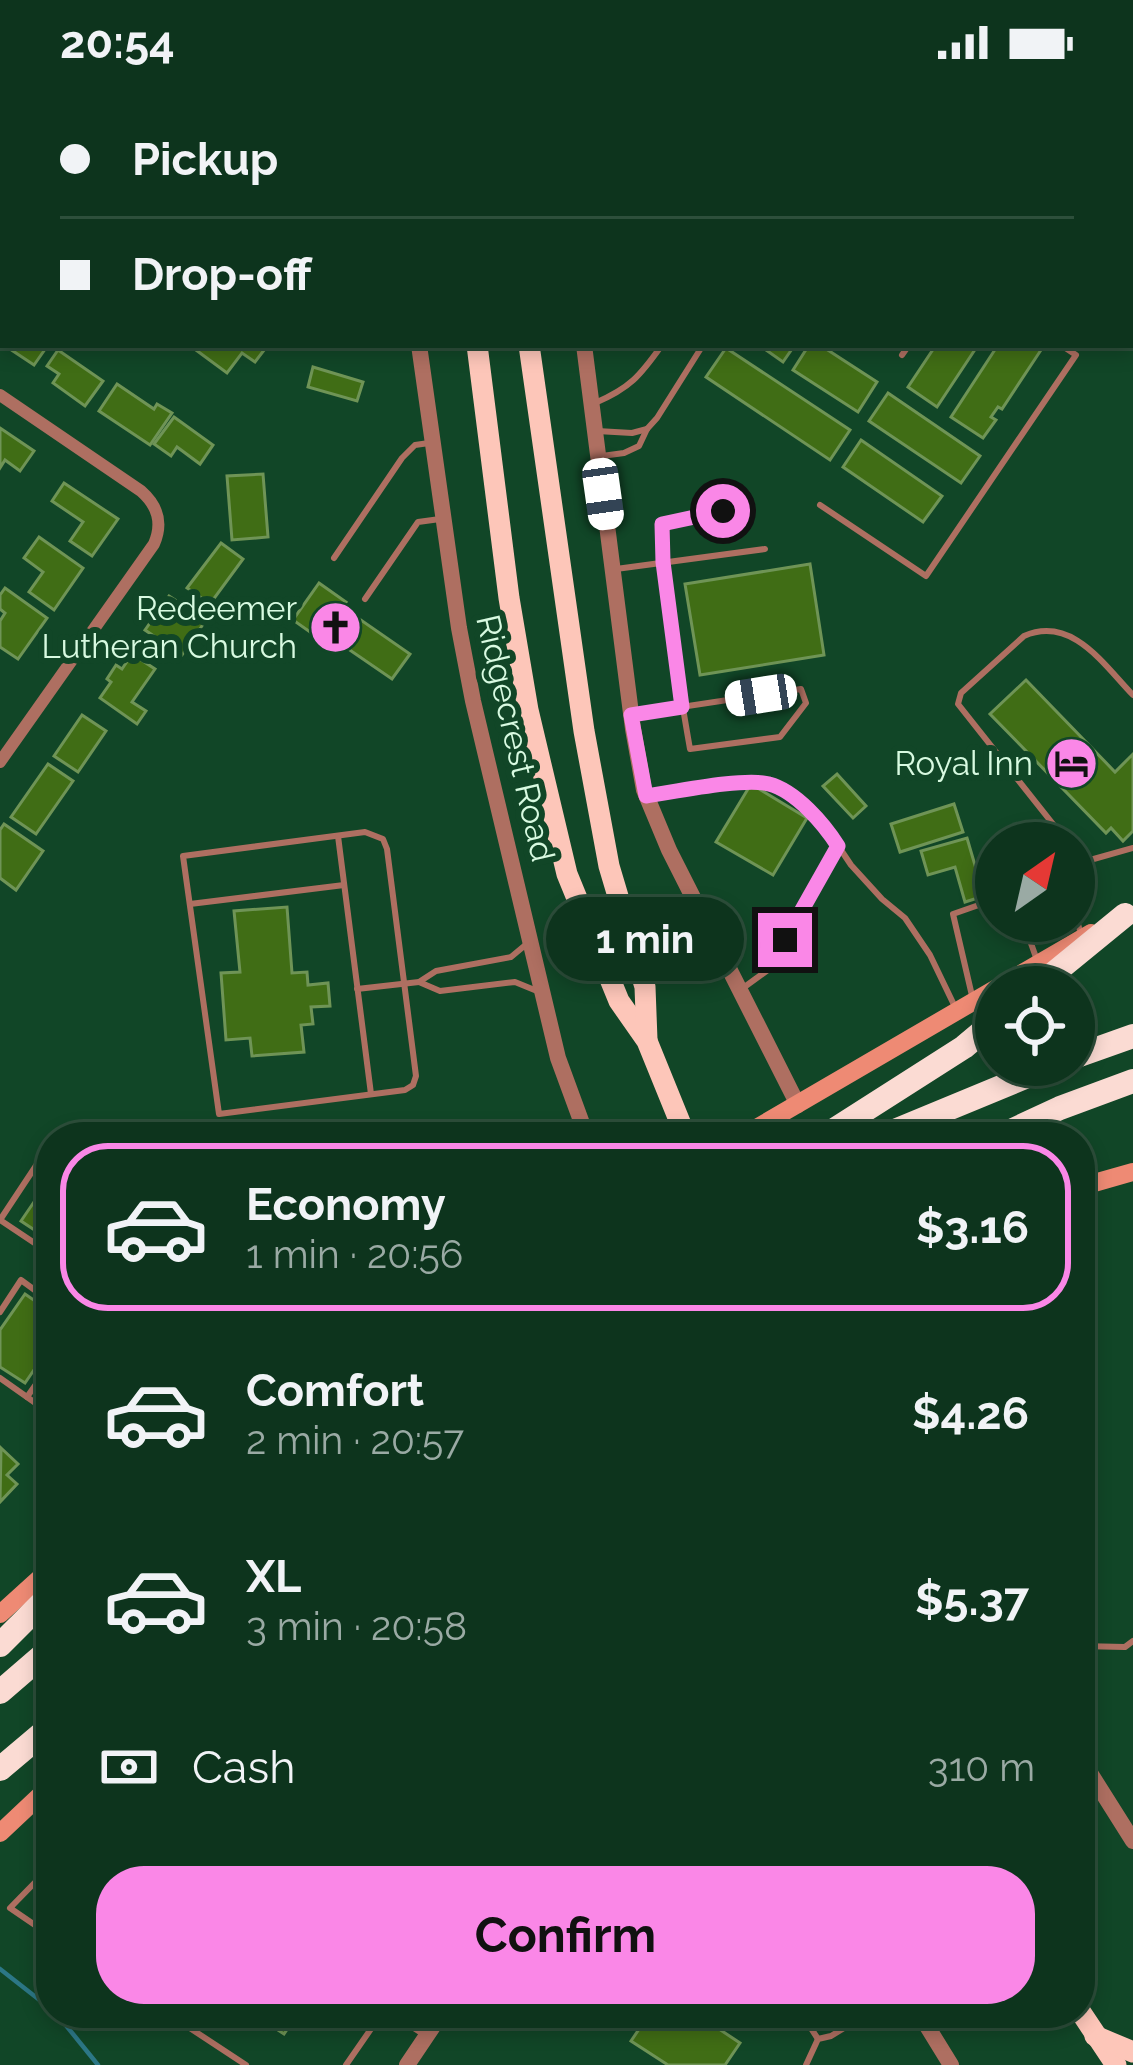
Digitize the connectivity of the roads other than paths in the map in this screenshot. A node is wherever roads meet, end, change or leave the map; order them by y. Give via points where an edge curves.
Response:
1 (419, 348) edge
2 (477, 348) edge
3 (529, 348) edge
4 (584, 348) edge
5 (660, 348) edge
6 (701, 348) edge
7 (907, 348) edge
8 (1066, 348) edge
9 (902, 355) dead end
10 (0, 394) edge
11 (591, 405) junction
12 (647, 429) junction
13 (595, 431) junction
14 (433, 442) junction
15 (598, 457) junction
16 (820, 505) dead end
17 (723, 511) dead end
18 (443, 519) junction
19 (765, 549) dead end
20 (334, 558) dead end
21 (663, 562) junction
22 (613, 569) junction
23 (365, 599) dead end
24 (1133, 695) edge
25 (682, 707) junction
26 (631, 715) junction
27 (0, 762) edge
28 (646, 796) junction
29 (1051, 822) edge
30 (338, 836) junction
31 (838, 846) junction
32 (1133, 848) edge
33 (1095, 859) edge
34 (344, 885) junction
35 (190, 904) junction
36 (975, 906) edge
37 (1129, 914) edge
38 (1095, 931) edge
39 (530, 941) junction
40 (1078, 942) edge
41 (1052, 966) edge
42 (1056, 966) edge
43 (419, 982) junction
44 (404, 984) junction
45 (357, 989) junction
46 (740, 991) junction
47 (542, 994) junction
48 (975, 1001) edge
49 (965, 1005) junction
50 (1133, 1036) edge
51 (975, 1037) edge
52 (647, 1041) junction
53 (1095, 1050) edge
54 (1133, 1081) edge
55 (1003, 1086) edge
56 (371, 1095) junction
57 (798, 1105) junction
58 (581, 1122) edge
59 (680, 1122) edge
60 (768, 1122) edge
61 (846, 1122) edge
62 (916, 1122) edge
63 (1030, 1122) edge
64 (36, 1166) edge
65 (1133, 1172) edge
66 (1095, 1183) edge
67 (36, 1244) edge
68 (36, 1291) edge
69 (0, 1312) edge
70 (0, 1378) edge
71 (36, 1384) edge
72 (27, 1397) junction
73 (36, 1403) edge
74 (36, 1580) edge
75 (3, 1606) edge
76 (36, 1609) edge
77 (1133, 1641) edge
78 (0, 1645) edge
79 (1095, 1646) edge
80 (36, 1661) edge
81 (0, 1692) edge
82 (36, 1739) edge
83 (0, 1769) edge
84 (1095, 1781) edge
85 (36, 1798) edge
86 (0, 1833) edge
87 (1133, 1841) edge
88 (36, 1881) edge
89 (36, 1926) edge
90 (190, 2028) edge
91 (372, 2028) edge
92 (414, 2028) edge
93 (432, 2028) edge
94 (811, 2028) edge
95 (841, 2028) edge
96 (927, 2028) edge
97 (1090, 2028) edge
98 (427, 2036) junction
99 (1095, 2036) junction
100 (818, 2039) junction
101 (1133, 2052) edge
102 (945, 2063) edge
103 (245, 2065) edge
104 (346, 2065) edge
105 (407, 2065) edge
106 (806, 2065) edge
107 (1116, 2065) edge

1 - 14 street, Ridgecrest Road
2 - 52 highway via 528,710 567,874 619,1001
3 - 52 highway via 584,731 609,866 645,987
4 - 11 street
5 - 11 lane via 637,380
6 - 12 lane
7 - 9 lane
8 - 16 lane via 1076,355 926,576
10 - 27 street via 141,491 159,523 136,571
11 - 13 street
12 - 13 lane
12 - 15 lane via 639,446
13 - 15 street
14 - 18 street, Ridgecrest Road
14 - 20 lane via 402,458
15 - 22 street
17 - 21 lane via 662,524
18 - 23 lane via 418,522
18 - 39 street, Ridgecrest Road via 473,701
19 - 21 lane
21 - 22 lane
21 - 25 lane
22 - 26 street
24 - 29 lane via 1085,644 1050,630 1024,636 961,693 958,704
25 - 25 lane via 801,689 806,703 780,736 690,749
25 - 26 lane
26 - 28 street
28 - 31 lane via 772,784 821,820
28 - 46 street
30 - 34 lane
30 - 35 lane via 183,856
30 - 44 lane via 383,839
31 - 46 lane via 772,967
31 - 49 lane via 905,918
32 - 33 lane
34 - 35 lane
34 - 45 lane
35 - 56 lane via 218,1114
36 - 49 lane via 952,914
37 - 38 main road
37 - 42 highway
39 - 43 lane via 511,957 436,971
39 - 47 street, Ridgecrest Road
40 - 41 main road
43 - 44 lane
43 - 47 lane via 440,991 515,982
44 - 45 lane
44 - 56 lane via 416,1076 405,1090
45 - 56 lane
46 - 57 street
47 - 58 street, Ridgecrest Road
48 - 49 main road
49 - 57 main road
50 - 53 highway
51 - 61 highway
52 - 59 highway
54 - 63 highway
55 - 62 highway
57 - 60 main road
64 - 67 lane via 0,1220
65 - 66 main road
68 - 69 lane via 21,1280
70 - 72 lane
71 - 72 lane
72 - 73 lane
74 - 75 main road
76 - 78 highway
77 - 79 lane
80 - 81 highway
82 - 83 highway
84 - 87 street
85 - 86 main road
88 - 89 lane via 10,1908
90 - 103 lane
91 - 104 lane
92 - 98 lane
93 - 98 street
94 - 100 lane
95 - 100 lane
96 - 102 street
97 - 99 highway
98 - 105 street
99 - 101 highway
99 - 107 highway
100 - 106 lane

